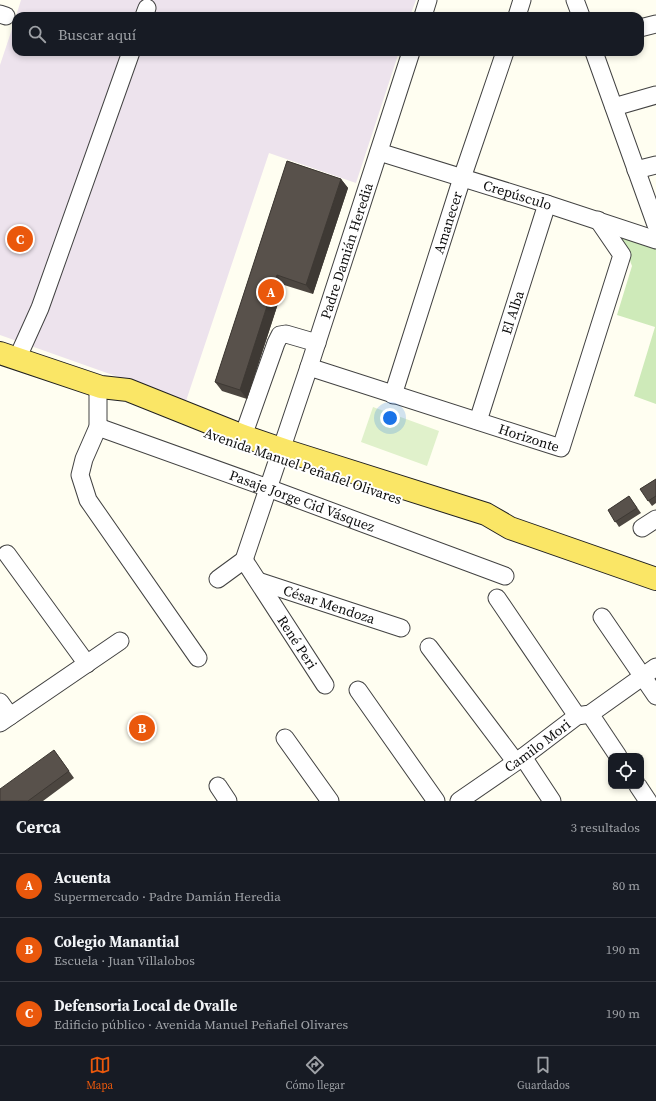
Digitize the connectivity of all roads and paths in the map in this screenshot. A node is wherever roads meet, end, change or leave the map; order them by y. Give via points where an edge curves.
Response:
1 (428, 0) edge
2 (522, 0) edge
3 (575, 0) edge
4 (424, 12) edge
5 (518, 12) edge
6 (580, 12) edge
7 (656, 24) edge
8 (644, 27) edge
9 (131, 56) edge
10 (410, 56) edge
11 (503, 56) edge
12 (595, 56) edge
13 (656, 96) edge
14 (614, 107) junction
15 (379, 152) junction
16 (656, 165) edge
17 (636, 170) junction
18 (462, 178) junction
19 (547, 204) junction
20 (598, 220) junction
21 (656, 225) edge
22 (656, 240) edge
23 (316, 343) junction
24 (9, 356) edge
25 (309, 367) junction
26 (99, 386) junction
27 (393, 394) junction
28 (478, 422) junction
29 (98, 427) junction
30 (243, 436) junction
31 (280, 455) junction
32 (268, 488) junction
33 (8, 554) dead end
34 (244, 560) junction
35 (505, 576) dead end
36 (218, 579) dead end
37 (656, 579) edge
38 (258, 581) junction
39 (497, 598) dead end
40 (602, 617) dead end
41 (401, 628) dead end
42 (120, 641) dead end
43 (429, 647) dead end
44 (198, 658) dead end
45 (86, 664) junction
46 (649, 672) edge
47 (325, 684) dead end
48 (358, 690) dead end
49 (656, 696) edge
50 (0, 702) edge
51 (583, 715) junction
52 (5, 720) edge
53 (285, 738) dead end
54 (615, 753) edge
55 (519, 759) junction
56 (218, 786) dead end
57 (640, 789) edge
58 (228, 801) edge
59 (330, 801) edge
60 (436, 801) edge
61 (459, 801) edge
62 (552, 801) edge
63 (648, 801) edge

1 - 4 street
2 - 5 street
3 - 6 street
7 - 8 street
9 - 24 street via 40,308
10 - 15 street, Padre Damián Heredia
11 - 18 street, Amanecer
12 - 14 street
13 - 14 street
14 - 17 street
15 - 18 street, Crepúsculo
15 - 23 street, Padre Damián Heredia
16 - 17 street
17 - 21 street
18 - 19 street, Crepúsculo
18 - 27 street, Amanecer
19 - 20 street, Crepúsculo
19 - 28 street, El Alba
20 - 22 street, Crepúsculo
20 - 28 street, Horizonte via 622,255 561,448
23 - 25 street, Padre Damián Heredia
23 - 30 street via 286,334 280,335
24 - 26 main road, Avenida Manuel Peñafiel Olivares
25 - 27 street, Horizonte
25 - 31 street, Padre Damián Heredia
26 - 29 street
26 - 30 main road, Avenida Manuel Peñafiel Olivares via 128,390
26 - 31 main road, Avenida Manuel Peñafiel Olivares via 124,403
27 - 28 street, Horizonte
29 - 32 street, Pasaje Jorge Cid Vásquez
29 - 44 street via 84,458 80,475 88,500
30 - 31 main road, Avenida Manuel Peñafiel Olivares
31 - 32 street, Padre Damián Heredia
31 - 37 main road, Avenida Manuel Peñafiel Olivares via 486,514 510,528
32 - 34 street, Padre Damián Heredia
32 - 35 street, Pasaje Jorge Cid Vásquez
33 - 45 street
34 - 36 street
34 - 38 street, René Peri
38 - 41 street, César Mendoza
38 - 47 street, René Peri
39 - 51 street
40 - 46 street
42 - 45 street
43 - 55 street
45 - 52 street
46 - 49 street
46 - 51 street, Camilo Mori
48 - 60 street
50 - 52 street
51 - 54 street
51 - 55 street, Camilo Mori
53 - 59 street
55 - 61 street, Camilo Mori
55 - 62 street
56 - 58 street
57 - 63 street

